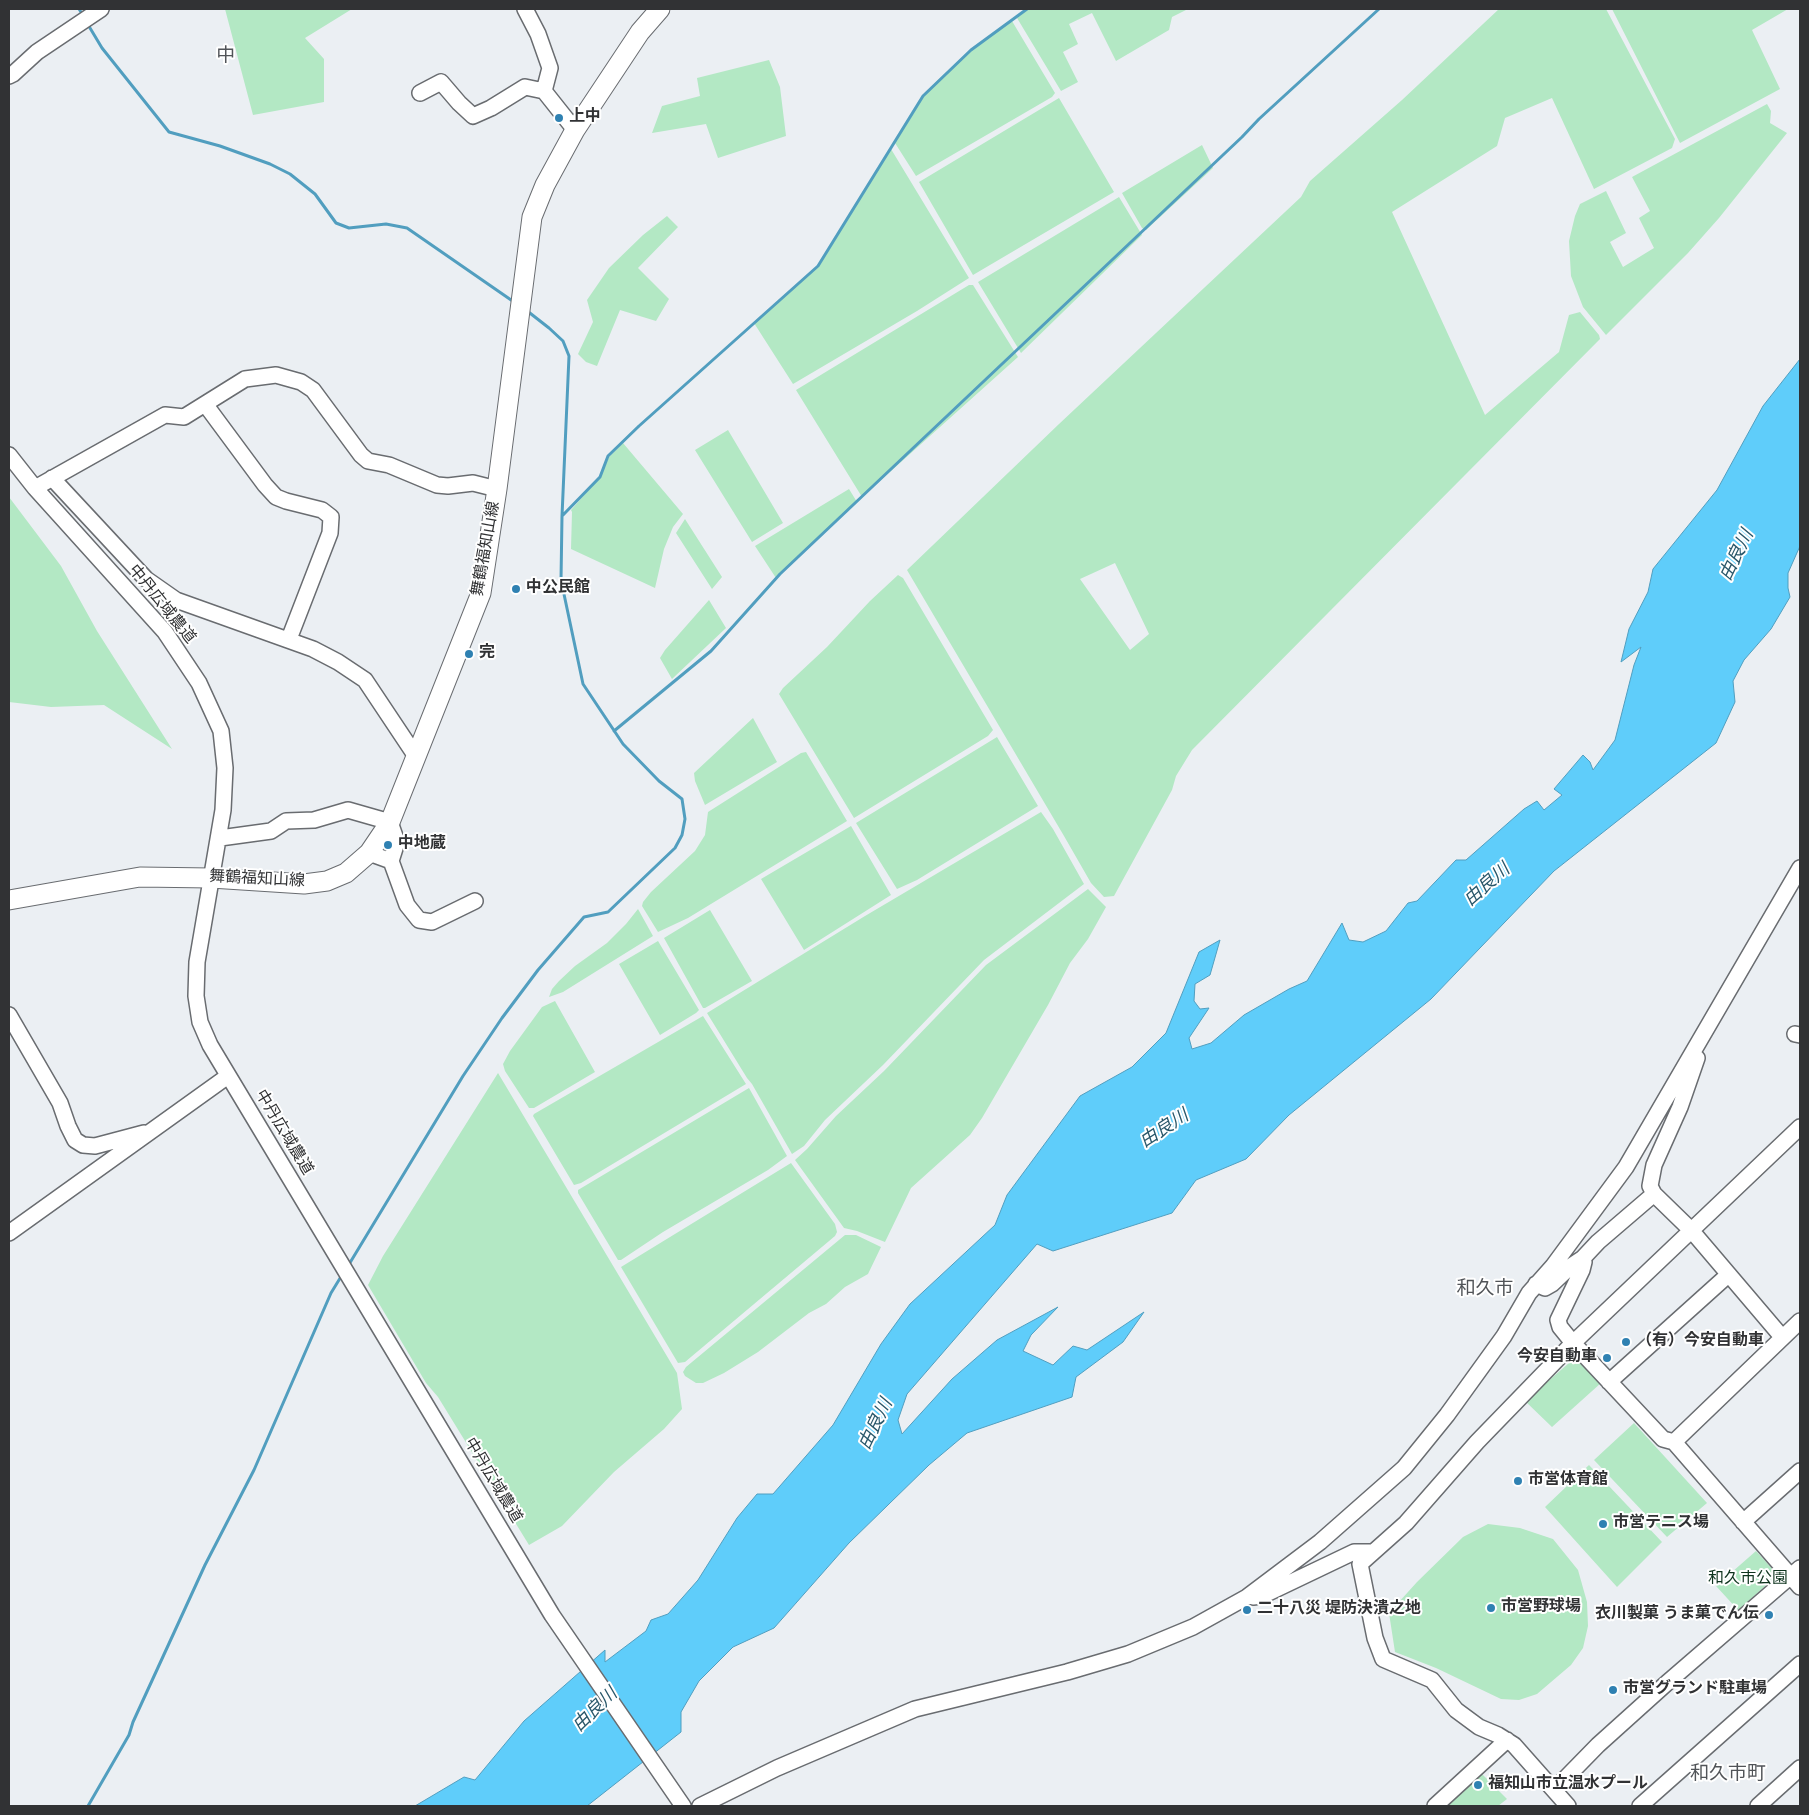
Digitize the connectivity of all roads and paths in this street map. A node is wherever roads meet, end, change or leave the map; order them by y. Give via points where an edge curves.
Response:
1 (98, 9) edge
2 (525, 9) edge
3 (660, 9) edge
4 (9, 76) edge
5 (544, 90) junction
6 (420, 93) dead end
7 (575, 130) junction
8 (204, 404) junction
9 (9, 455) edge
10 (52, 478) junction
11 (35, 488) junction
12 (497, 489) junction
13 (289, 639) junction
14 (415, 755) junction
15 (390, 822) junction
16 (220, 838) junction
17 (368, 853) junction
18 (391, 861) junction
19 (1800, 868) edge
20 (211, 878) junction
21 (9, 900) edge
22 (475, 901) dead end
23 (9, 1015) edge
24 (1705, 1032) junction
25 (230, 1080) junction
26 (1800, 1127) edge
27 (154, 1130) junction
28 (1654, 1194) junction
29 (1691, 1230) junction
30 (9, 1233) edge
31 (1583, 1258) junction
32 (1728, 1275) junction
33 (1536, 1284) junction
34 (1800, 1321) edge
35 (1782, 1338) junction
36 (1573, 1343) junction
37 (1609, 1382) junction
38 (1674, 1442) junction
39 (1800, 1471) edge
40 (1743, 1522) junction
41 (1373, 1552) junction
42 (1797, 1577) edge
43 (1247, 1598) junction
44 (1800, 1664) edge
45 (1508, 1740) junction
46 (1800, 1768) edge
47 (1554, 1790) junction
48 (683, 1806) edge
49 (700, 1806) edge
50 (1435, 1806) edge
51 (1568, 1806) edge
52 (1640, 1806) edge
53 (1758, 1806) edge

1 - 4 street
2 - 5 street via 550,68
3 - 7 main road, 舞鶴福知山線 via 640,32
5 - 6 street via 525,87 473,116 441,82
5 - 7 street
7 - 12 main road, 舞鶴福知山線 via 544,185 532,217
8 - 10 street via 184,417 165,415
8 - 12 street via 245,379 276,374 301,382 313,390 368,461 388,465 437,485 473,483
8 - 13 street via 276,497 322,510 331,517 330,533
9 - 11 street, 中丹広域農道
10 - 11 street
10 - 13 street via 146,579 176,600
11 - 16 street, 中丹広域農道 via 165,632 199,683 221,731 225,768
12 - 14 main road, 舞鶴福知山線 via 481,593
13 - 14 street via 338,662 365,680
14 - 15 main road, 舞鶴福知山線
15 - 16 street via 348,810 314,820 286,821 271,831
15 - 17 main road, 舞鶴福知山線
15 - 18 street via 397,842
16 - 20 street, 中丹広域農道
17 - 18 street
17 - 20 main road, 舞鶴福知山線 via 346,873 326,881 304,884
18 - 22 street via 407,904 419,920 432,922
19 - 24 street
20 - 21 main road, 舞鶴福知山線 via 140,877
20 - 25 street, 中丹広域農道 via 197,962 196,996 200,1022
23 - 27 street via 60,1103 76,1140 83,1145 95,1146
24 - 28 street via 1680,1108 1654,1165 1650,1186
24 - 33 street via 1626,1167
25 - 27 street
25 - 48 street, 中丹広域農道 via 552,1615
26 - 29 street
27 - 30 street
28 - 29 street
28 - 31 street
29 - 32 street
29 - 36 street
31 - 33 street via 1545,1288
31 - 36 street via 1582,1270 1558,1320
32 - 35 street
32 - 37 street
33 - 43 street via 1504,1336 1404,1468 1320,1542
34 - 35 street
35 - 38 street
36 - 37 street
36 - 41 street via 1477,1442 1406,1523
37 - 38 street via 1664,1439
38 - 40 street
39 - 40 street
40 - 42 street
41 - 43 street via 1354,1552 1262,1596
41 - 45 street via 1360,1564 1375,1638 1384,1659 1432,1680 1456,1710 1479,1727
42 - 47 street via 1668,1682
43 - 49 street via 1194,1627 1128,1654 915,1709 777,1768
44 - 52 street
45 - 47 street
45 - 50 street
46 - 53 street
47 - 51 street

